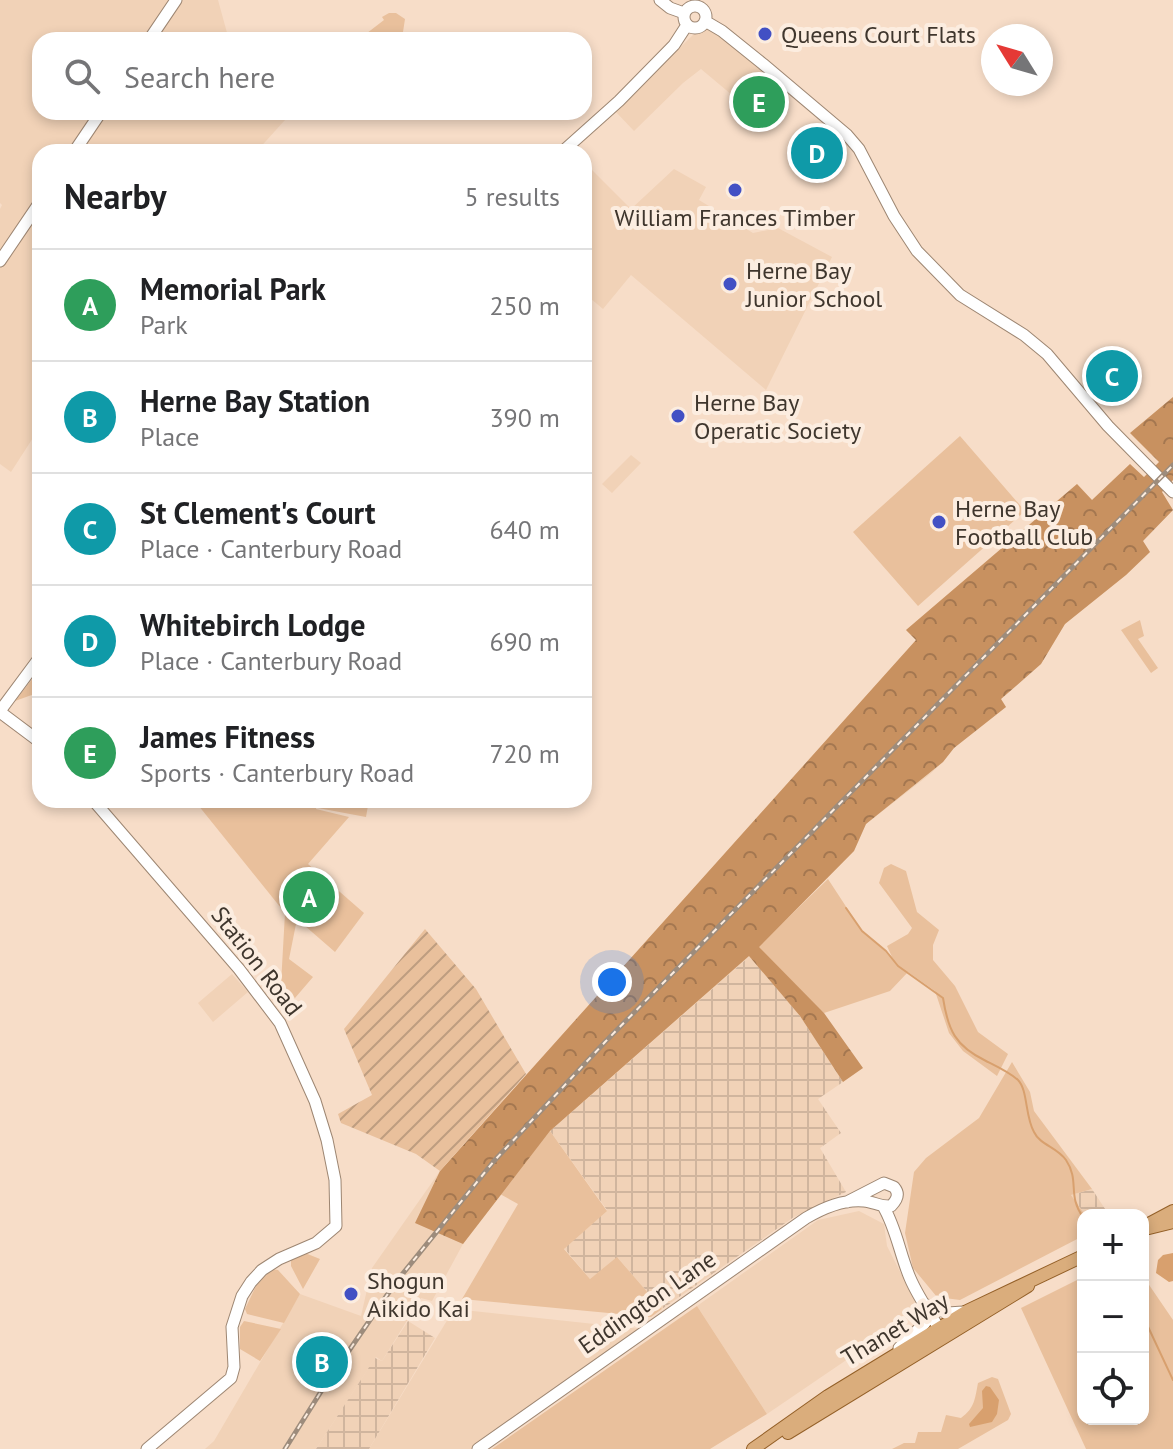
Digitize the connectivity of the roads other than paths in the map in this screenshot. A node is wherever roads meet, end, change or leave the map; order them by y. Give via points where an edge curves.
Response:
1 (176, 0) edge
2 (660, 0) edge
3 (706, 4) edge
4 (686, 19) junction
5 (705, 21) junction
6 (154, 32) edge
7 (96, 120) edge
8 (79, 144) edge
9 (571, 144) edge
10 (32, 214) edge
11 (0, 261) edge
12 (1173, 492) edge
13 (32, 668) edge
14 (0, 711) edge
15 (32, 736) edge
16 (100, 808) edge
17 (877, 1187) junction
18 (896, 1201) junction
19 (847, 1202) junction
20 (881, 1206) junction
21 (1173, 1211) edge
22 (1173, 1222) edge
23 (1149, 1225) edge
24 (1149, 1227) edge
25 (896, 1240) junction
26 (1077, 1259) edge
27 (1051, 1270) junction
28 (925, 1304) junction
29 (967, 1311) junction
30 (942, 1333) junction
31 (880, 1363) junction
32 (782, 1433) junction
33 (147, 1449) edge
34 (478, 1449) edge
35 (753, 1449) edge

1 - 6 street
2 - 4 street
3 - 4 street via 690,6
3 - 5 street
4 - 5 street via 699,27
4 - 9 street via 674,45
5 - 12 street via 847,135 917,251 960,295 1047,354
7 - 8 street
10 - 11 street
13 - 14 street
14 - 15 street
16 - 33 street, Station Road via 280,1023 315,1101 335,1180 336,1226 316,1243 262,1270 242,1296 232,1327 231,1378
17 - 18 street via 891,1185 898,1193
17 - 19 street, Eddington Lane
17 - 20 street via 874,1194
18 - 20 street
18 - 25 street
19 - 20 street, Eddington Lane
19 - 34 street, Eddington Lane via 785,1231
20 - 25 street
21 - 23 main road
22 - 24 main road
25 - 28 street
26 - 27 main road, Thanet Way
27 - 29 main road, Thanet Way
27 - 30 main road, Thanet Way via 1015,1296
28 - 29 street via 948,1313
28 - 30 street
28 - 31 street via 925,1323
29 - 30 main road, Thanet Way
30 - 31 main road, Thanet Way
30 - 32 main road, Thanet Way
31 - 32 main road, Thanet Way
32 - 35 main road, Thanet Way

